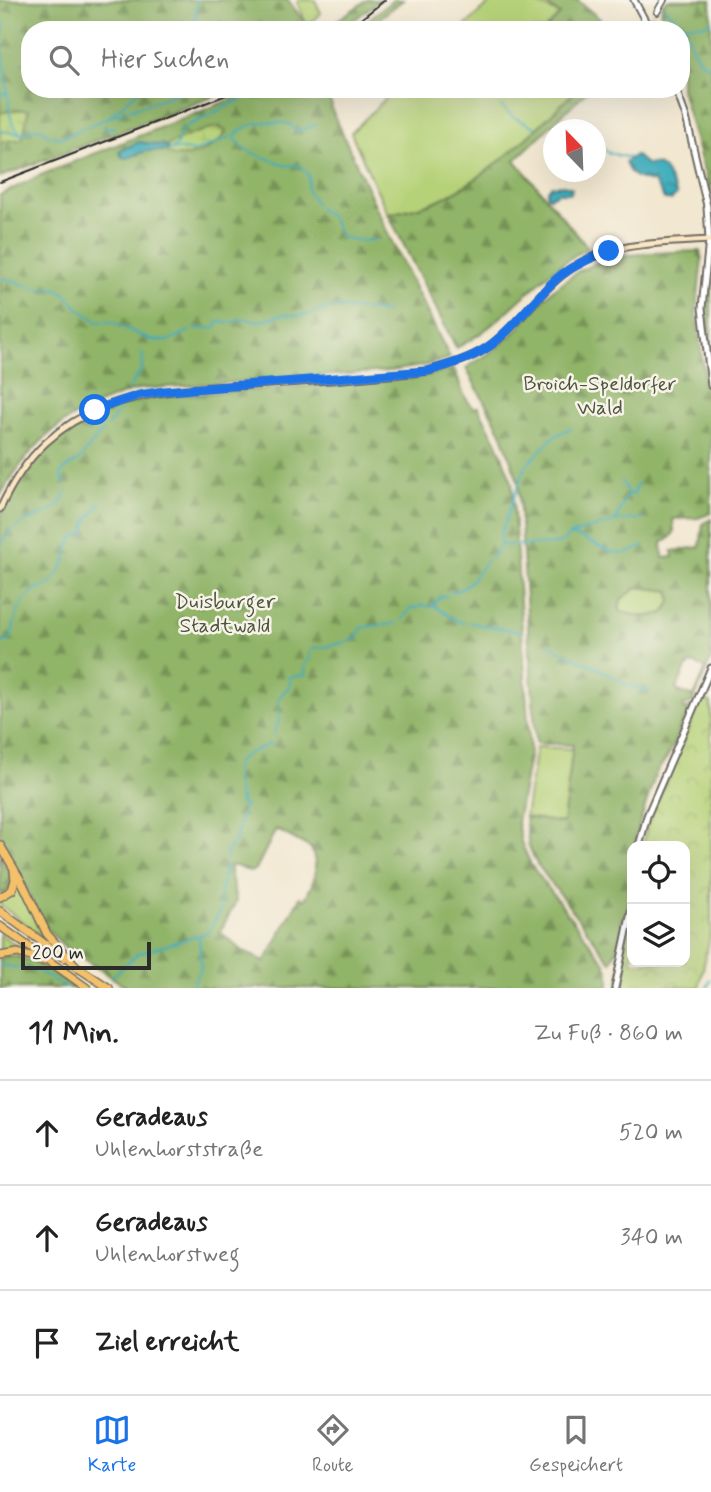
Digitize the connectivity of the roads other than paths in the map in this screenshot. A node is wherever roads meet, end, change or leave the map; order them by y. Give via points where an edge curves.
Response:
1 (634, 0) edge
2 (664, 0) edge
3 (657, 12) dead end
4 (645, 21) edge
5 (679, 98) edge
6 (710, 240) edge
7 (711, 386) edge
8 (0, 509) edge
9 (711, 668) edge
10 (640, 841) edge
11 (0, 845) edge
12 (13, 867) junction
13 (0, 897) edge
14 (0, 911) edge
15 (0, 926) edge
16 (627, 931) edge
17 (0, 956) edge
18 (51, 964) junction
19 (78, 968) junction
20 (86, 988) edge
21 (108, 988) edge
22 (615, 988) edge

1 - 4 street
2 - 3 street
5 - 6 street via 704,189
6 - 7 street via 702,308
6 - 8 main road via 635,246 593,257 561,276 488,347 428,371 165,391 111,403 78,419 46,443 18,477
9 - 10 street
11 - 12 highway
12 - 13 highway via 12,890
12 - 19 highway via 47,934
14 - 19 highway
15 - 18 highway
16 - 22 street
17 - 18 highway via 18,953
18 - 20 highway
19 - 21 highway

